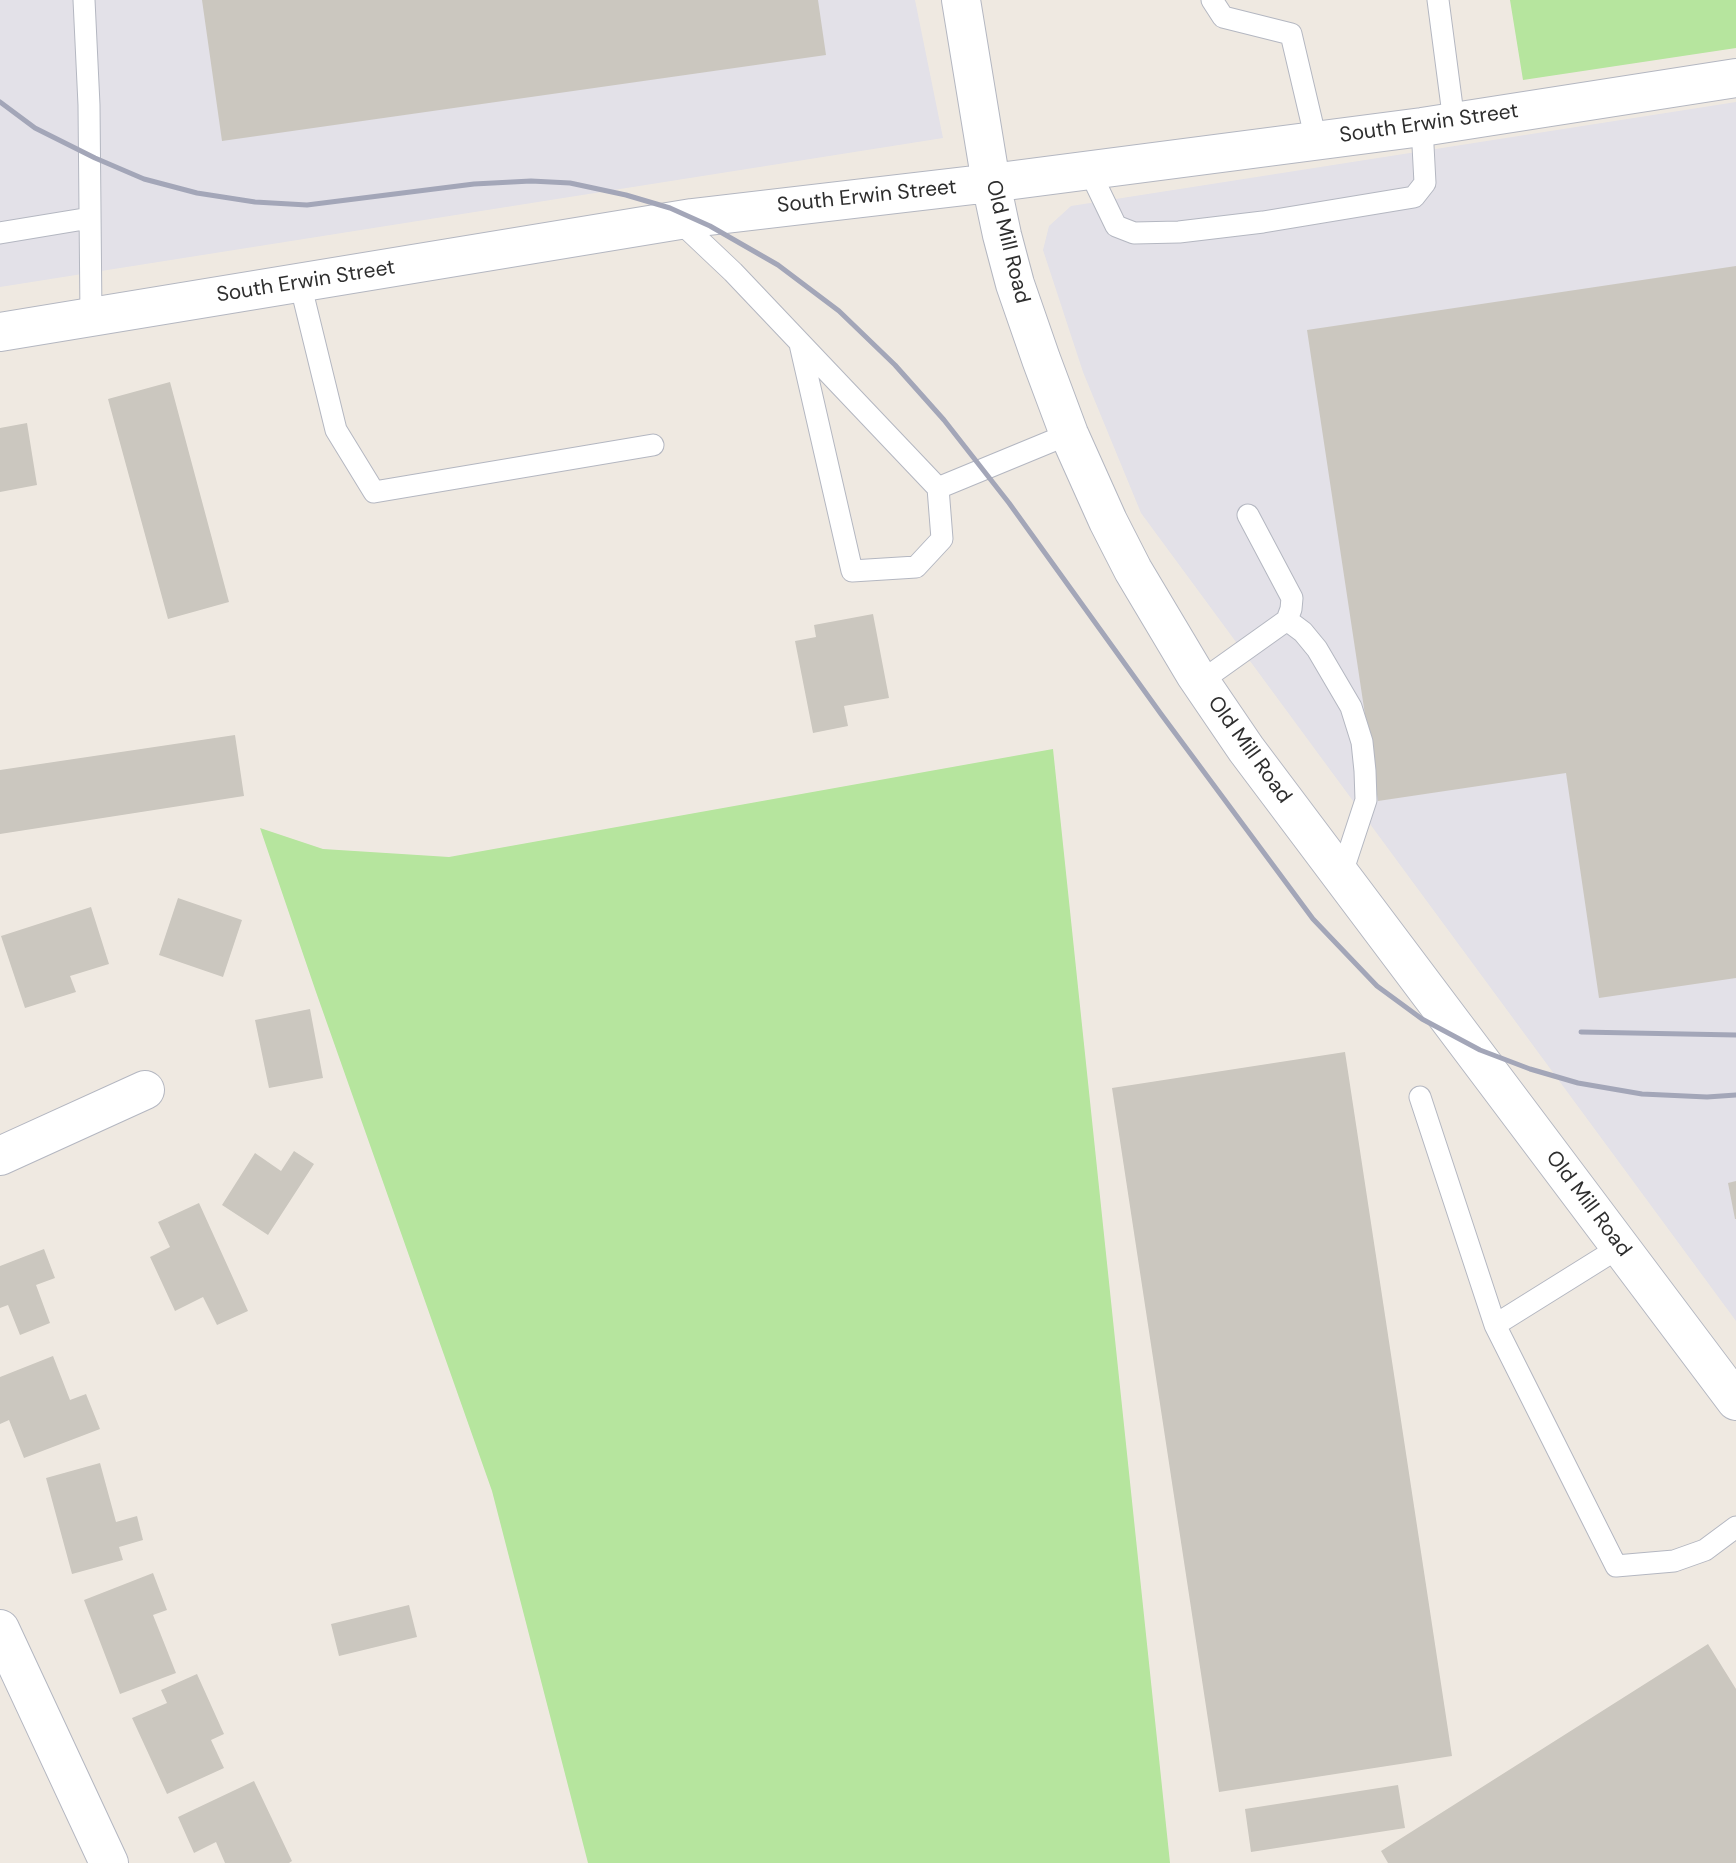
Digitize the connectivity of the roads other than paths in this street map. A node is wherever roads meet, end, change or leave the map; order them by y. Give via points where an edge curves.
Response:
1 (84, 0) edge
2 (961, 0) edge
3 (1212, 0) edge
4 (1438, 0) edge
5 (1736, 78) edge
6 (1438, 124) junction
7 (1316, 140) junction
8 (1089, 170) junction
9 (990, 183) junction
10 (90, 218) junction
11 (678, 220) junction
12 (0, 233) edge
13 (300, 283) junction
14 (91, 317) junction
15 (0, 332) edge
16 (800, 344) junction
17 (1069, 434) junction
18 (653, 444) dead end
19 (939, 488) junction
20 (1248, 515) dead end
21 (1287, 620) junction
22 (1200, 682) junction
23 (1341, 876) junction
24 (145, 1090) dead end
25 (1420, 1097) dead end
26 (0, 1156) edge
27 (1620, 1247) junction
28 (1495, 1325) junction
29 (1736, 1401) edge
30 (1736, 1527) edge
31 (0, 1629) edge
32 (109, 1863) edge

1 - 10 lane
2 - 9 street, Old Mill Road
3 - 7 lane via 1223,18 1291,33
4 - 6 lane
5 - 6 street, South Erwin Street
6 - 7 street, South Erwin Street
6 - 8 lane via 1425,183 1414,197 1264,222 1134,233 1116,226
7 - 8 street, South Erwin Street
8 - 9 street, South Erwin Street
9 - 11 street, South Erwin Street
9 - 17 street, Old Mill Road via 1015,284
10 - 12 lane
10 - 14 lane
11 - 13 street, South Erwin Street
11 - 16 lane
13 - 14 street, South Erwin Street
13 - 18 lane via 336,430 374,492
14 - 15 street, South Erwin Street
16 - 19 lane
16 - 19 lane via 852,571 916,567 942,539
17 - 19 lane
17 - 22 street, Old Mill Road via 1133,570
20 - 21 lane via 1292,598
21 - 22 lane
21 - 23 lane via 1317,649 1351,707 1362,742 1366,800
22 - 23 street, Old Mill Road
23 - 27 street, Old Mill Road
24 - 26 street
25 - 28 lane
27 - 28 lane
27 - 29 street, Old Mill Road
28 - 30 lane via 1616,1566 1674,1562 1705,1550
31 - 32 street

